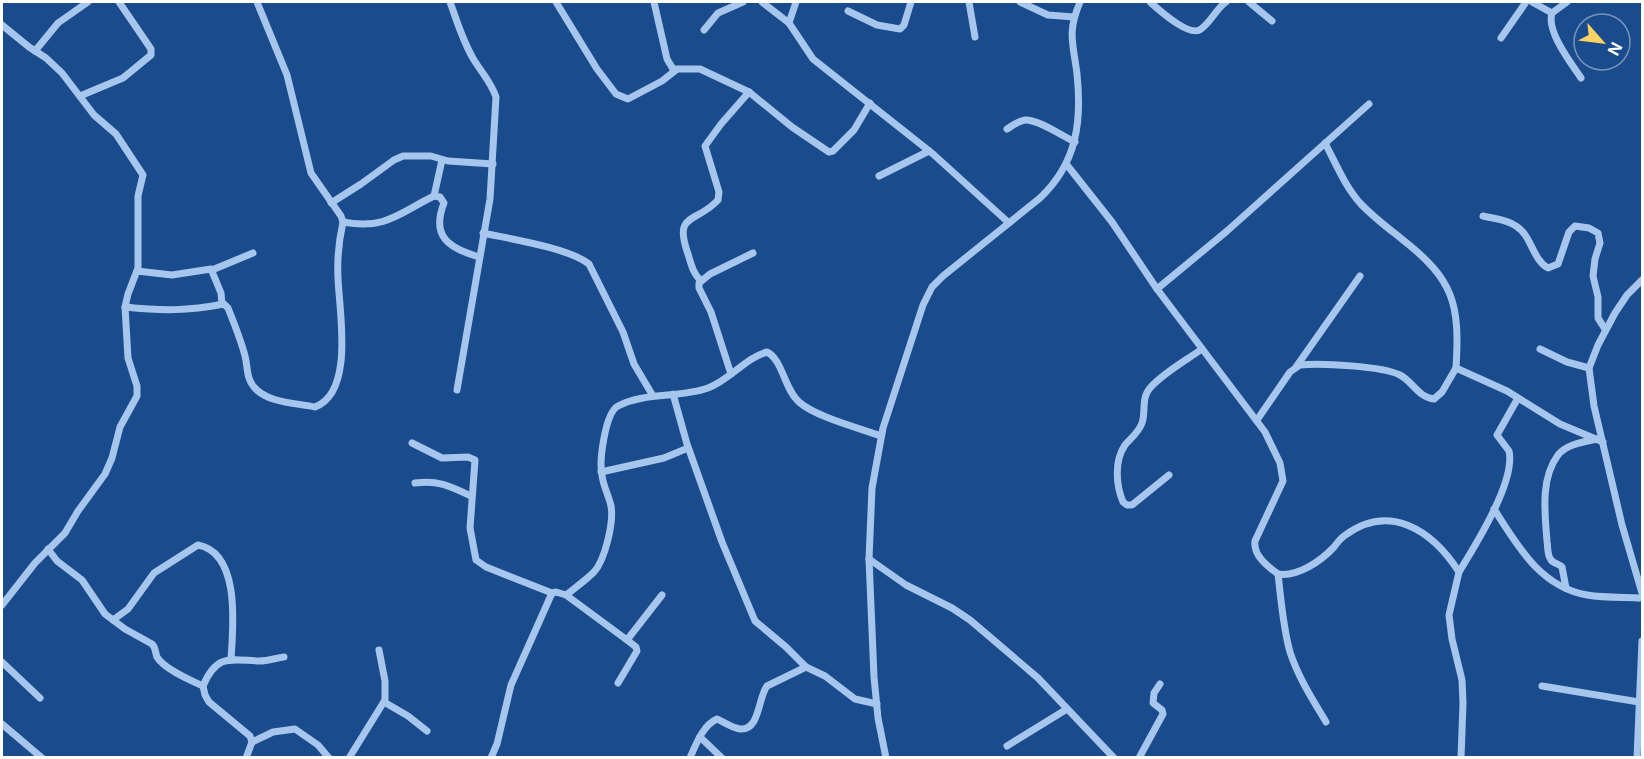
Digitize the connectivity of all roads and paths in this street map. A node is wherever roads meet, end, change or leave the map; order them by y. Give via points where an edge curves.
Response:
1 (88, 2) edge
2 (119, 2) edge
3 (257, 2) edge
4 (450, 2) edge
5 (556, 2) edge
6 (654, 2) edge
7 (743, 2) edge
8 (762, 2) edge
9 (796, 2) edge
10 (911, 2) edge
11 (969, 2) edge
12 (1020, 2) edge
13 (1080, 2) edge
14 (1150, 2) edge
15 (1226, 2) edge
16 (1248, 2) edge
17 (1526, 2) edge
18 (1532, 2) edge
19 (1567, 2) edge
20 (848, 11) dead end
21 (1552, 13) junction
22 (1074, 18) junction
23 (1272, 21) dead end
24 (789, 22) junction
25 (2, 26) edge
26 (704, 30) dead end
27 (975, 38) dead end
28 (1501, 38) dead end
29 (35, 51) junction
30 (676, 70) junction
31 (1581, 78) dead end
32 (748, 92) junction
33 (80, 96) junction
34 (870, 103) junction
35 (1369, 104) dead end
36 (1007, 129) dead end
37 (1075, 142) junction
38 (1325, 143) junction
39 (929, 151) junction
40 (442, 160) junction
41 (493, 164) junction
42 (1066, 165) junction
43 (879, 176) dead end
44 (434, 196) junction
45 (331, 203) junction
46 (1483, 216) dead end
47 (343, 222) junction
48 (1009, 222) junction
49 (483, 233) junction
50 (253, 253) dead end
51 (753, 253) dead end
52 (479, 257) junction
53 (212, 270) junction
54 (137, 271) junction
55 (1360, 276) dead end
56 (700, 280) junction
57 (1642, 280) edge
58 (1157, 289) junction
59 (222, 304) junction
60 (125, 308) junction
61 (1605, 330) junction
62 (1202, 349) junction
63 (1540, 349) dead end
64 (1296, 367) junction
65 (1456, 368) junction
66 (1589, 368) junction
67 (731, 374) junction
68 (457, 390) dead end
69 (673, 394) junction
70 (653, 396) junction
71 (1518, 398) junction
72 (1257, 420) junction
73 (881, 436) junction
74 (1600, 440) junction
75 (412, 443) dead end
76 (688, 448) junction
77 (601, 472) junction
78 (1168, 475) dead end
79 (415, 483) dead end
80 (471, 496) junction
81 (1494, 509) junction
82 (48, 549) junction
83 (869, 559) junction
84 (1460, 572) junction
85 (1278, 574) junction
86 (1642, 583) edge
87 (1566, 588) junction
88 (552, 593) junction
89 (1642, 593) edge
90 (566, 595) junction
91 (662, 595) dead end
92 (1642, 598) edge
93 (2, 605) edge
94 (113, 620) junction
95 (627, 640) junction
96 (1642, 641) edge
97 (379, 650) dead end
98 (284, 657) dead end
99 (231, 659) junction
100 (2, 662) edge
101 (806, 667) junction
102 (618, 683) dead end
103 (1160, 684) dead end
104 (203, 686) junction
105 (1542, 686) dead end
106 (40, 698) dead end
107 (384, 702) junction
108 (1639, 702) junction
109 (877, 704) junction
110 (1067, 709) junction
111 (1326, 722) dead end
112 (2, 724) edge
113 (428, 731) dead end
114 (700, 737) junction
115 (252, 742) junction
116 (1007, 746) dead end
117 (42, 758) edge
118 (246, 758) edge
119 (329, 758) edge
120 (349, 758) edge
121 (491, 758) edge
122 (690, 758) edge
123 (722, 758) edge
124 (886, 758) edge
125 (1114, 758) edge
126 (1139, 758) edge
127 (1461, 758) edge
128 (1637, 758) edge

1 - 29 street via 58,23
2 - 33 street via 151,49 150,55 123,78
3 - 45 street via 290,84 311,173
4 - 41 street via 464,40 496,97
5 - 30 street via 616,94 628,99
6 - 30 street via 667,59
7 - 26 street via 718,13
8 - 24 street
9 - 24 street
10 - 20 street via 900,29 877,25
11 - 27 street
12 - 22 street via 1047,15
13 - 22 street
14 - 15 street via 1196,32
16 - 23 street
17 - 28 street
18 - 21 street
19 - 21 street
21 - 31 street via 1550,20 1556,36
22 - 37 street via 1079,108
24 - 34 street via 813,59
25 - 29 street
29 - 33 street via 62,73
30 - 32 street via 700,69
32 - 34 street via 829,152 854,130
32 - 56 street via 705,147 718,200 689,220 682,231 694,273
33 - 54 street via 116,134 143,175 138,196
34 - 39 street
35 - 38 street
36 - 37 street via 1021,121 1035,121
37 - 42 street
38 - 58 street
38 - 65 street via 1362,205 1424,256 1442,277 1456,316
39 - 43 street
39 - 48 street
40 - 41 street
40 - 44 street
40 - 45 street via 431,156 398,157
41 - 49 street
42 - 48 street via 1051,188
42 - 58 street via 1112,222
44 - 47 street via 383,223
44 - 52 street via 444,202 438,224 440,233 446,241
45 - 47 street
46 - 61 street via 1518,227 1548,268 1558,264 1569,232 1575,226 1598,233 1600,243 1593,276 1598,318
47 - 59 street via 337,265 342,360 337,380 322,404 315,407 287,402 254,388 231,316
48 - 73 street via 932,287
49 - 52 street
49 - 70 street via 556,251 589,264 634,364
50 - 53 street
51 - 56 street
52 - 68 street
53 - 54 street via 172,275
53 - 59 street
54 - 60 street
55 - 64 street
56 - 67 street via 699,288
57 - 61 street via 1627,295
58 - 62 street
59 - 60 street via 178,311
60 - 82 street via 128,358 137,396 120,427 105,474 69,528
61 - 66 street
62 - 72 street
62 - 78 street via 1146,394 1140,429 1117,463 1123,502 1132,505
63 - 66 street
64 - 65 street via 1307,364 1392,372 1425,397 1434,399
64 - 72 street
65 - 71 street
66 - 74 street
67 - 69 street via 708,388
67 - 73 street via 767,352 776,358 798,402
69 - 70 street
69 - 76 street
70 - 77 street via 613,410
71 - 74 street via 1560,424
71 - 81 street via 1497,435 1510,456 1509,472
72 - 85 street via 1275,451 1283,481 1255,546 1258,556
73 - 83 street via 872,488
74 - 86 street
74 - 87 street via 1563,450 1547,482 1548,554 1562,567
75 - 80 street via 442,458 473,458
76 - 77 street via 664,458
76 - 101 street via 755,621
77 - 90 street via 612,507 604,553 595,571
79 - 80 street via 441,483
80 - 88 street via 470,528 476,560
81 - 84 street
81 - 87 street via 1528,560
82 - 93 street
82 - 94 street via 82,580
83 - 109 street
83 - 110 street via 906,585 970,620
84 - 85 street via 1425,535 1403,523 1376,521 1342,537 1315,563 1290,574
84 - 127 street via 1449,615 1464,703
85 - 111 street via 1291,654 1301,680
86 - 89 street
87 - 92 street via 1586,595
88 - 90 street
88 - 121 street via 511,685
90 - 95 street
91 - 95 street
94 - 99 street via 128,609 158,569 198,545 204,546 219,559 231,587
94 - 104 street via 155,646 157,657 169,668
95 - 102 street via 637,651
96 - 108 street
97 - 107 street via 385,681
98 - 99 street via 264,661
99 - 104 street via 220,663
100 - 106 street
101 - 109 street via 855,699
101 - 114 street via 767,686 756,717 747,727 740,729 717,719
103 - 126 street via 1152,699 1163,714
104 - 115 street via 209,702 246,732
105 - 108 street
107 - 113 street
107 - 120 street
108 - 128 street
109 - 124 street
110 - 116 street
110 - 125 street
112 - 117 street
114 - 122 street
114 - 123 street
115 - 118 street
115 - 119 street via 273,732 295,729

